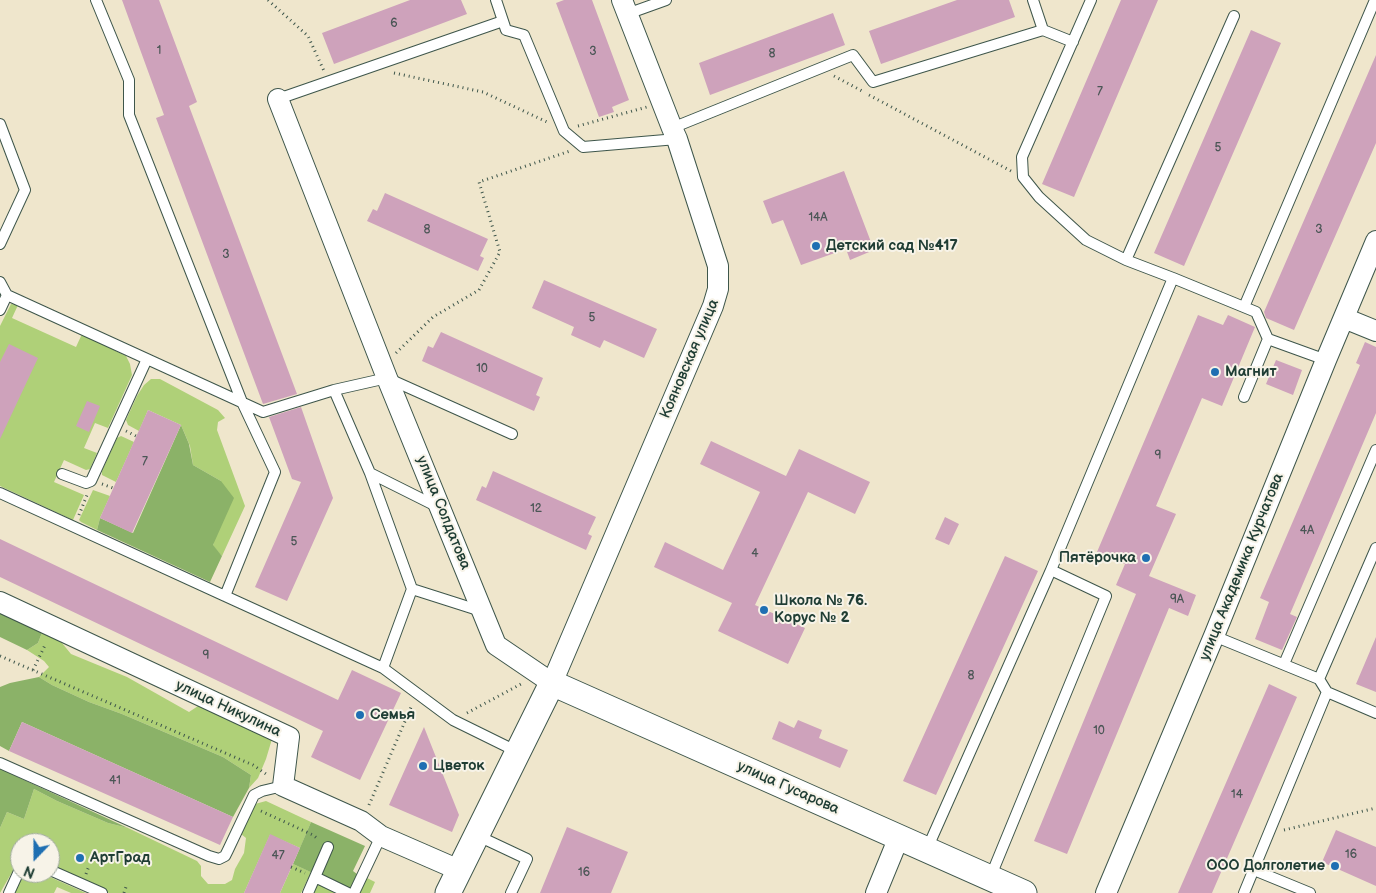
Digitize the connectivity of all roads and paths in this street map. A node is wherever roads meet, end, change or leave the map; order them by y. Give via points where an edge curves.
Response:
1 (96, 0) edge
2 (268, 0) edge
3 (496, 0) edge
4 (666, 0) edge
5 (1033, 0) edge
6 (1092, 0) edge
7 (1375, 0) edge
8 (624, 7) edge
9 (1234, 16) dead end
10 (503, 21) junction
11 (1043, 30) junction
12 (1073, 42) junction
13 (368, 67) junction
14 (820, 68) junction
15 (328, 81) junction
16 (278, 99) joint
17 (662, 102) junction
18 (0, 124) edge
19 (564, 130) junction
20 (675, 134) junction
21 (583, 147) junction
22 (1023, 177) junction
23 (1376, 241) edge
24 (0, 244) edge
25 (1126, 260) junction
26 (1173, 278) junction
27 (0, 282) edge
28 (7, 295) junction
29 (1244, 307) junction
30 (0, 310) edge
31 (1344, 318) junction
32 (1376, 331) edge
33 (1268, 340) junction
34 (147, 359) junction
35 (1326, 360) junction
36 (385, 372) junction
37 (334, 390) junction
38 (1244, 397) dead end
39 (242, 402) junction
40 (512, 434) dead end
41 (1376, 450) edge
42 (370, 473) junction
43 (62, 474) dead end
44 (86, 483) junction
45 (0, 493) edge
46 (442, 508) junction
47 (73, 527) junction
48 (1376, 548) edge
49 (1051, 570) junction
50 (412, 589) junction
51 (225, 596) junction
52 (0, 602) edge
53 (483, 611) junction
54 (54, 628) junction
55 (1214, 636) junction
56 (0, 656) edge
57 (1284, 664) junction
58 (383, 668) junction
59 (33, 670) junction
60 (1319, 679) junction
61 (552, 682) junction
62 (521, 684) dead end
63 (1327, 692) junction
64 (417, 694) junction
65 (1376, 713) edge
66 (453, 720) junction
67 (518, 752) junction
68 (0, 763) edge
69 (283, 786) junction
70 (248, 806) junction
71 (1376, 808) edge
72 (361, 821) junction
73 (1269, 834) junction
74 (476, 835) junction
75 (381, 836) junction
76 (899, 837) junction
77 (328, 847) joint
78 (927, 850) junction
79 (459, 870) junction
80 (1254, 870) junction
81 (60, 874) edge
82 (315, 877) junction
83 (990, 878) junction
84 (127, 884) dead end
85 (102, 893) edge
86 (124, 893) edge
87 (308, 893) edge
88 (348, 893) edge
89 (354, 893) edge
90 (448, 893) edge
91 (511, 893) edge
92 (876, 893) edge
93 (1024, 893) edge
94 (1106, 893) edge
95 (1244, 893) edge
96 (1310, 893) edge

1 - 39 lane via 128,80 129,115
2 - 15 path via 308,36
3 - 10 lane
4 - 8 lane
5 - 11 lane
6 - 12 lane
7 - 29 lane
8 - 17 street, Кояновская улица
9 - 25 lane
10 - 13 lane
10 - 19 lane via 506,30 524,35
11 - 12 lane
11 - 14 lane via 873,82 853,55
12 - 22 lane via 1022,157
13 - 15 lane
13 - 19 path via 483,92
14 - 20 lane
14 - 22 path
15 - 16 lane
16 - 36 street, улица Солдатова
17 - 19 path
17 - 20 street, Кояновская улица
18 - 24 lane via 25,190
19 - 21 lane
20 - 21 lane
20 - 61 street, Кояновская улица via 718,266 718,289
21 - 36 path via 479,182 500,252 479,290 433,317
22 - 25 lane via 1039,197 1086,240
23 - 31 street, улица Академика Курчатова
25 - 26 lane
26 - 29 lane
26 - 49 lane
27 - 28 lane
28 - 30 lane
28 - 34 lane
29 - 33 lane via 1256,312
31 - 32 street
31 - 35 street, улица Академика Курчатова
33 - 35 lane
33 - 38 lane
34 - 39 lane
34 - 44 lane via 93,477
35 - 55 street, улица Академика Курчатова
36 - 37 lane
36 - 40 lane
36 - 46 street, улица Солдатова
37 - 39 lane via 263,412
37 - 42 lane
39 - 51 lane via 275,472
41 - 57 lane
42 - 46 lane
42 - 50 lane
43 - 44 lane
44 - 47 path via 87,496
45 - 47 lane
46 - 53 street, улица Солдатова
47 - 51 lane
48 - 60 lane
49 - 78 lane
49 - 83 lane via 1106,596
50 - 53 lane
50 - 58 lane
51 - 58 lane
52 - 54 street, улица Никулина
53 - 61 street, улица Солдатова via 496,645
54 - 59 path
54 - 69 street, улица Никулина via 289,737
55 - 57 lane
55 - 94 street, улица Академика Курчатова
56 - 59 path
57 - 60 lane
58 - 64 lane
59 - 69 path via 253,765
60 - 63 lane
61 - 67 street
61 - 76 street, улица Гусарова
62 - 66 path
63 - 65 lane
63 - 73 lane
64 - 66 lane
64 - 72 path
66 - 67 lane
67 - 74 street
68 - 70 lane via 219,859 225,856
69 - 70 lane via 254,795
69 - 72 street
70 - 77 path via 313,835
71 - 73 path
72 - 75 street
73 - 80 lane
74 - 79 street
74 - 91 lane via 527,859
75 - 79 street
75 - 89 lane
76 - 78 street, улица Гусарова
76 - 92 street
77 - 82 lane
78 - 83 street, улица Гусарова
79 - 90 street
80 - 95 lane
80 - 96 lane
81 - 85 lane
82 - 87 lane
82 - 88 lane
83 - 93 street, улица Гусарова
84 - 86 path

